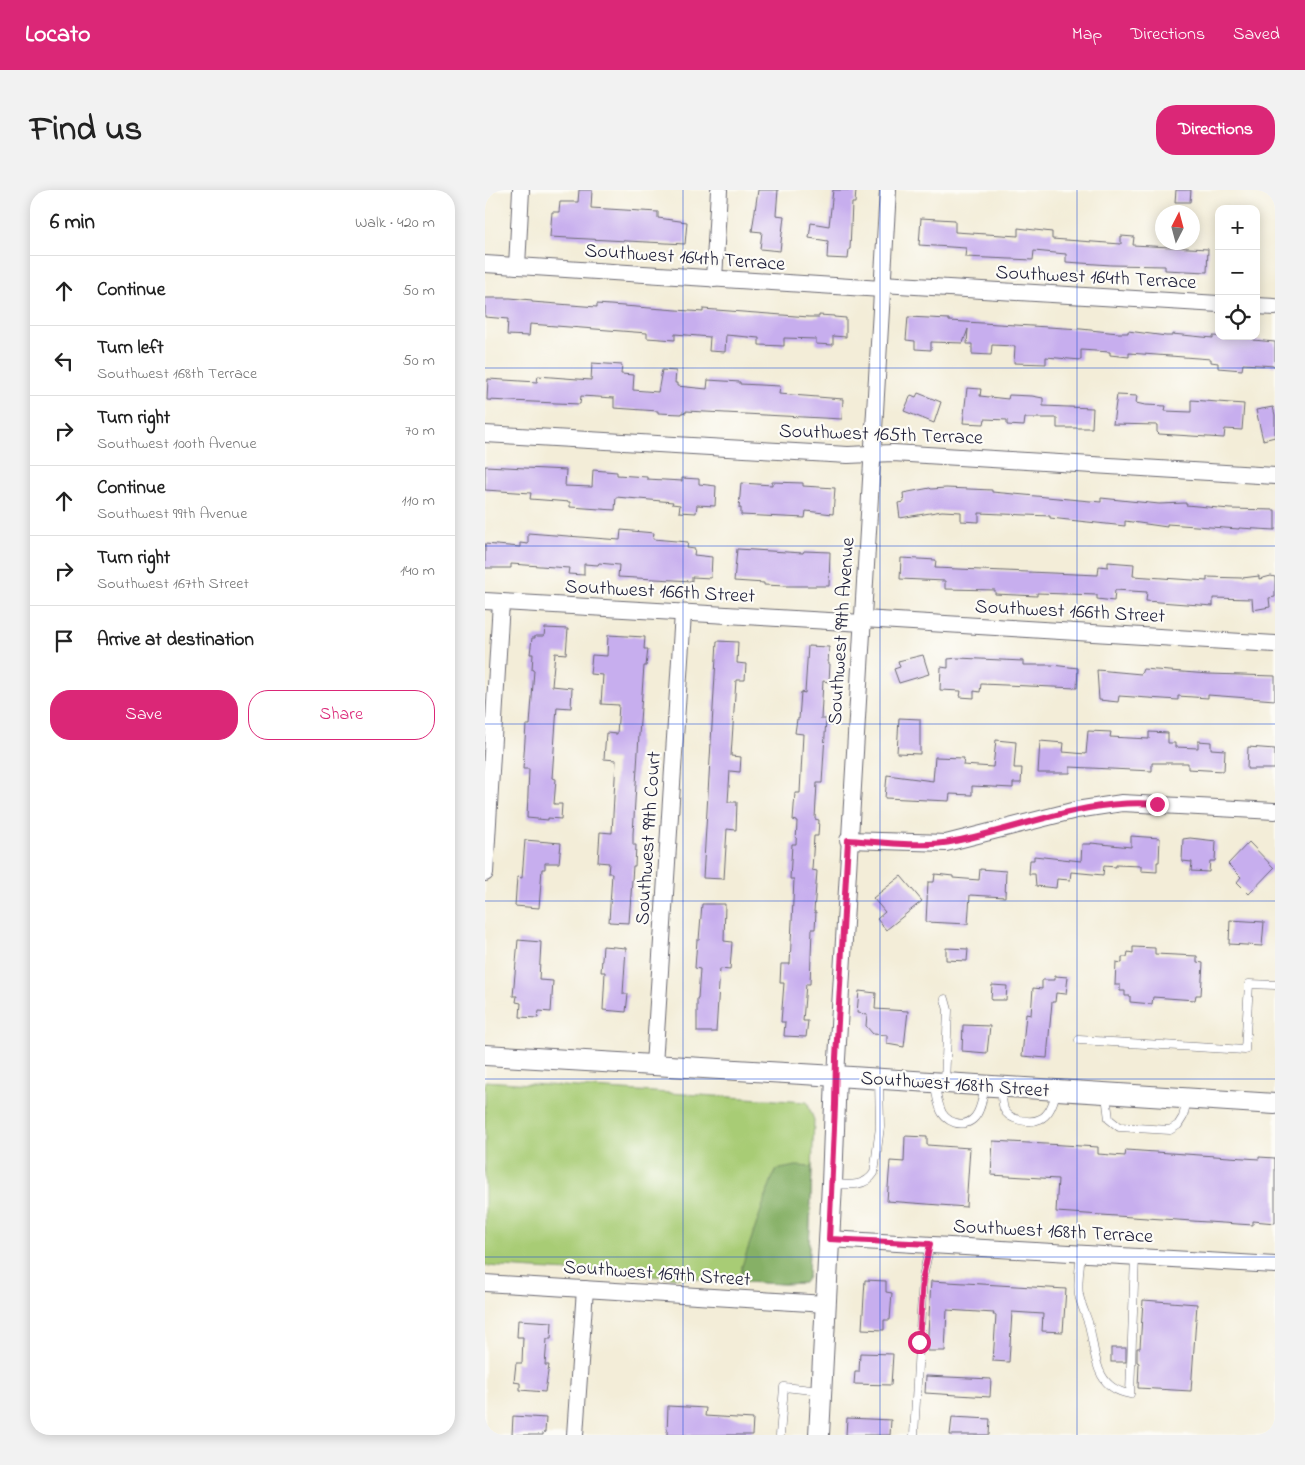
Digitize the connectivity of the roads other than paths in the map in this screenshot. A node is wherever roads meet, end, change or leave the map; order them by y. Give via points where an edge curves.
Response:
1 (521, 190) edge
2 (719, 190) edge
3 (888, 190) edge
4 (485, 264) edge
5 (517, 266) junction
6 (714, 279) junction
7 (882, 287) junction
8 (1215, 304) edge
9 (1260, 306) edge
10 (1275, 307) edge
11 (485, 434) edge
12 (872, 454) junction
13 (1275, 476) edge
14 (493, 602) edge
15 (683, 613) junction
16 (863, 621) junction
17 (1275, 644) edge
18 (1275, 811) edge
19 (848, 840) junction
20 (485, 873) edge
21 (1275, 986) edge
22 (945, 999) dead end
23 (1079, 1040) dead end
24 (485, 1055) edge
25 (654, 1066) junction
26 (836, 1076) junction
27 (879, 1078) junction
28 (940, 1082) junction
29 (993, 1086) junction
30 (1057, 1090) junction
31 (1106, 1093) junction
32 (1187, 1098) junction
33 (1275, 1104) edge
34 (832, 1184) junction
35 (829, 1239) junction
36 (930, 1244) junction
37 (1081, 1253) junction
38 (1135, 1256) junction
39 (1275, 1265) edge
40 (485, 1283) edge
41 (585, 1289) junction
42 (825, 1304) junction
43 (821, 1391) junction
44 (575, 1435) edge
45 (780, 1435) edge
46 (819, 1435) edge
47 (914, 1435) edge

1 - 5 street
2 - 6 street
3 - 7 street, Southwest 99th Avenue
4 - 5 street, Southwest 164th Terrace
5 - 6 street, Southwest 164th Terrace
6 - 7 street, Southwest 164th Terrace
7 - 8 street, Southwest 164th Terrace
7 - 12 street, Southwest 99th Avenue
9 - 10 street
11 - 12 street, Southwest 165th Terrace
12 - 13 street, Southwest 165th Terrace via 903,453
12 - 16 street, Southwest 99th Avenue
14 - 15 street, Southwest 166th Street
14 - 20 street
15 - 16 street, Southwest 166th Street
15 - 25 street, Southwest 99th Court
16 - 17 street, Southwest 166th Street
16 - 19 street, Southwest 99th Avenue
18 - 19 street via 1122,803 1076,810 945,843
19 - 26 street, Southwest 99th Avenue
21 - 23 lane via 1249,984 1245,1050
22 - 28 lane via 948,1010
24 - 25 street, Southwest 168th Street
25 - 26 street, Southwest 168th Street
26 - 27 street, Southwest 168th Street
26 - 34 street
27 - 28 street, Southwest 168th Street
27 - 34 lane via 880,1127 874,1173 856,1185
28 - 29 street, Southwest 168th Street
28 - 29 lane via 940,1110 951,1122 959,1124 970,1122 975,1117
29 - 30 street, Southwest 168th Street
29 - 30 lane via 1010,1116 1029,1121 1040,1119 1048,1112
30 - 31 street, Southwest 168th Street
31 - 32 street, Southwest 168th Street
31 - 32 lane via 1109,1119 1119,1127 1170,1130 1183,1117
32 - 33 street, Southwest 168th Street
34 - 35 street
35 - 36 street, Southwest 168th Terrace
35 - 42 street
36 - 37 street, Southwest 168th Terrace
36 - 47 lane via 923,1277
37 - 38 street, Southwest 168th Terrace
37 - 38 lane via 1079,1295 1093,1340 1095,1364 1111,1386 1130,1394
38 - 39 street, Southwest 168th Terrace
40 - 41 street, Southwest 169th Street
41 - 42 street, Southwest 169th Street
41 - 44 street
42 - 43 street
43 - 45 lane via 784,1387
43 - 46 street

